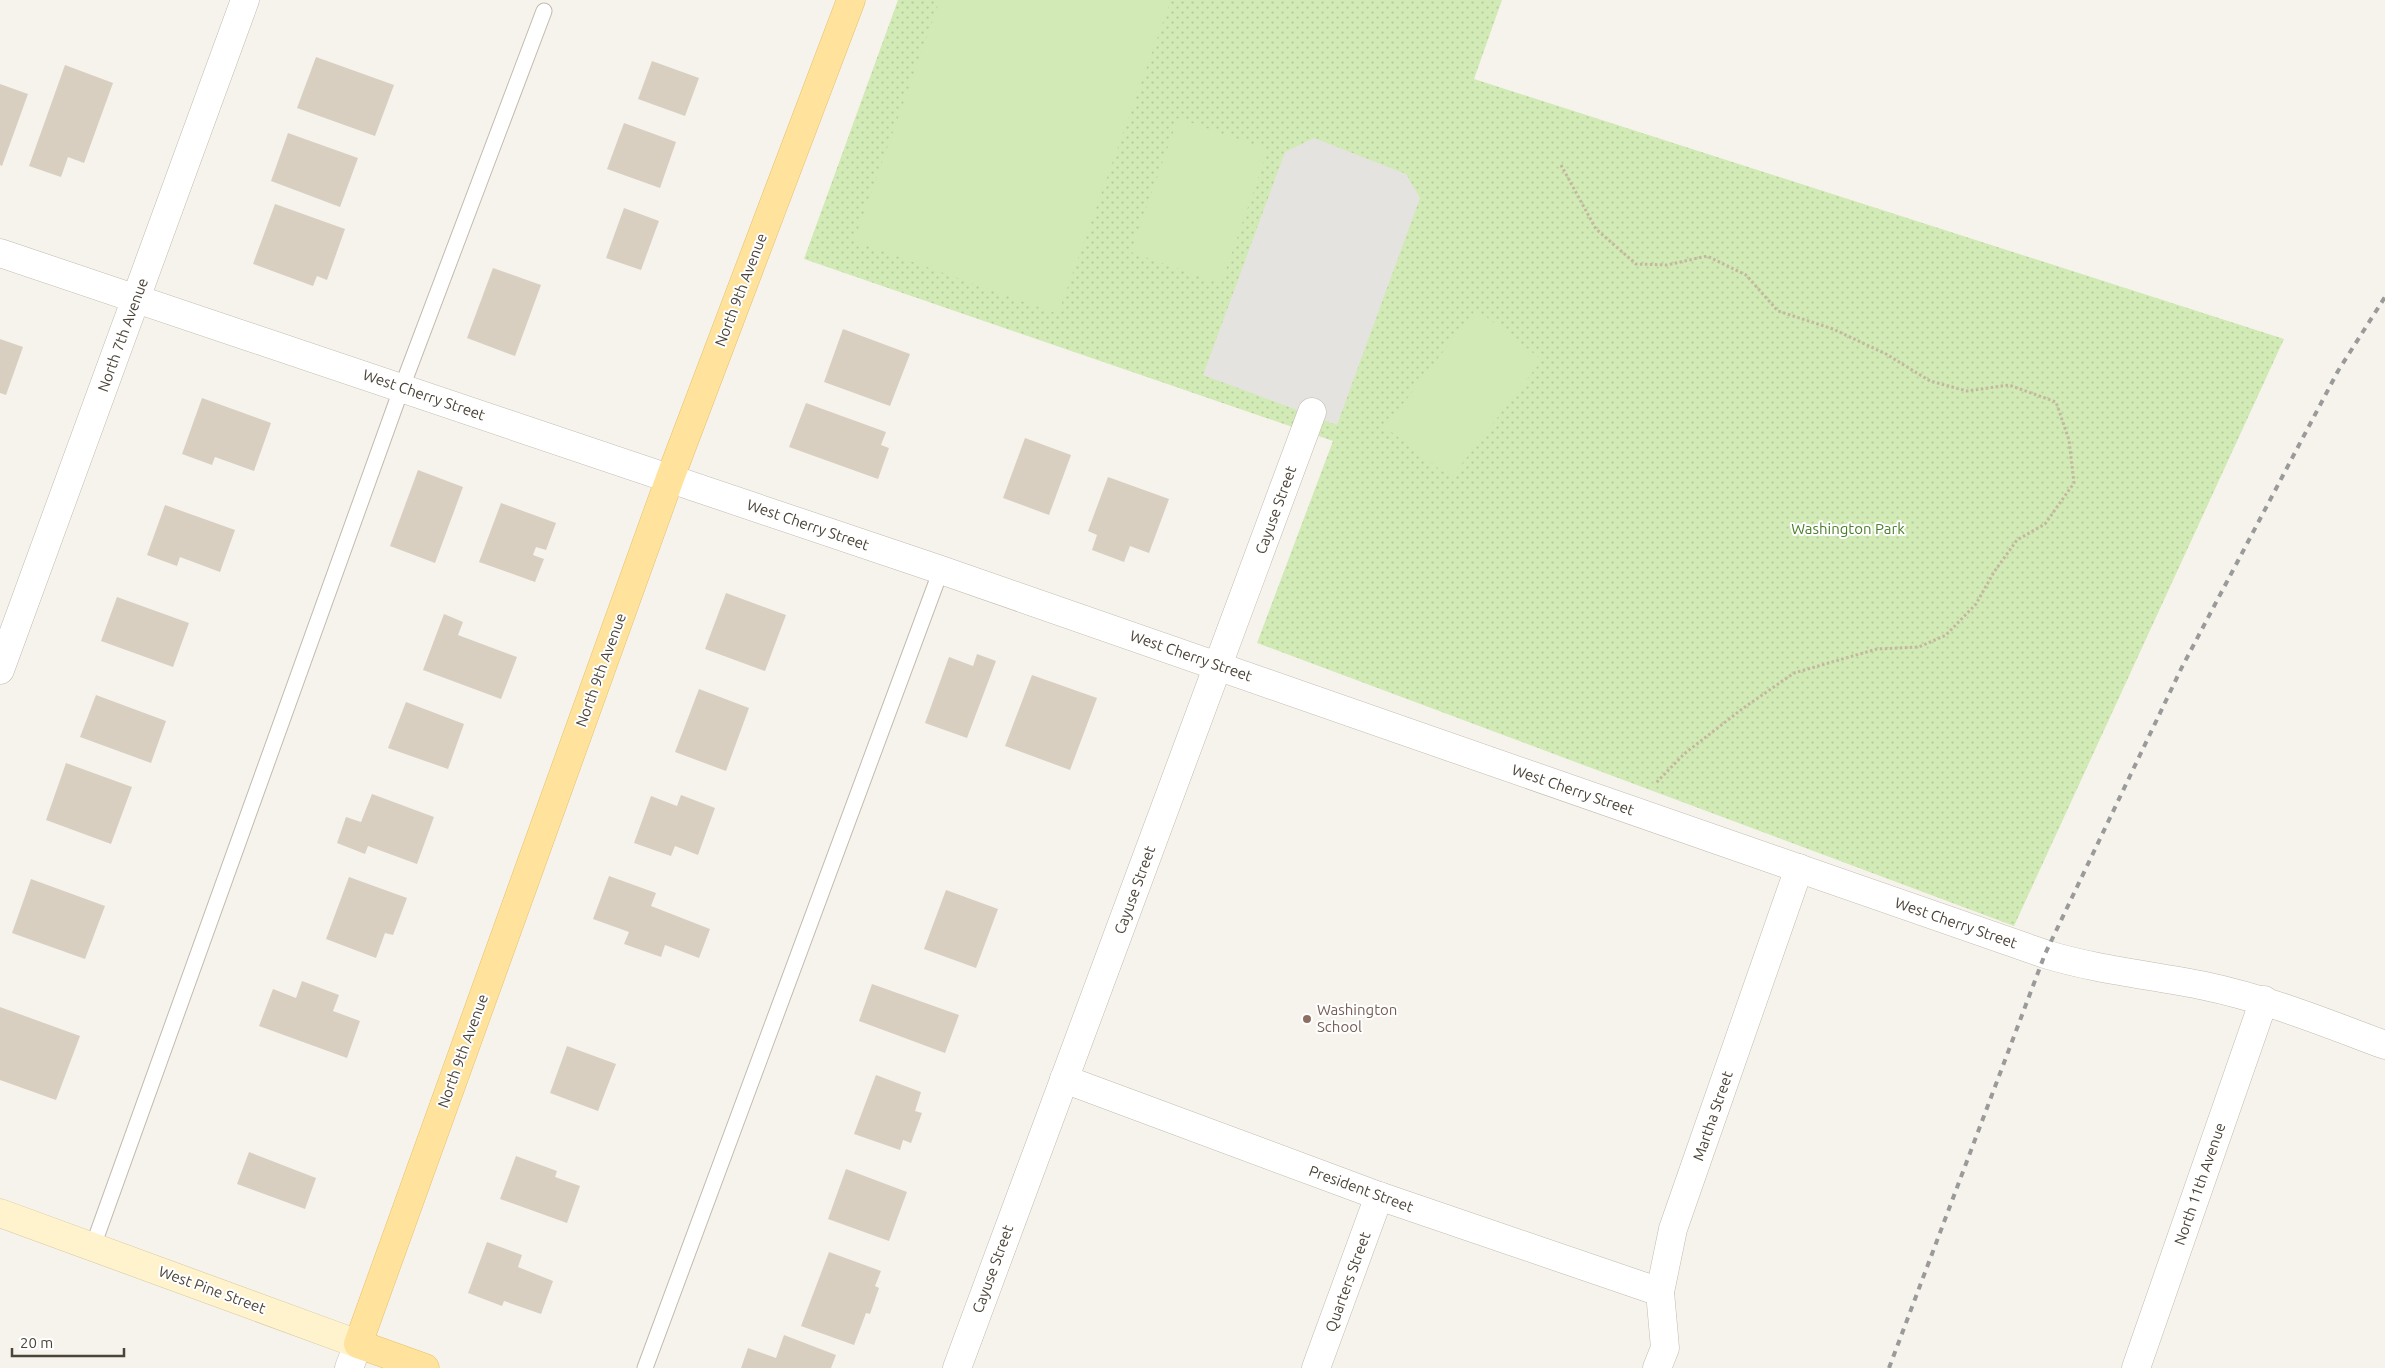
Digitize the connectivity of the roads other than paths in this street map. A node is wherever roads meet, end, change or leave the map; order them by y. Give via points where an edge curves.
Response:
1 (246, 0) edge
2 (851, 0) edge
3 (544, 10) dead end
4 (0, 253) edge
5 (136, 299) junction
6 (402, 387) junction
7 (1312, 412) dead end
8 (670, 478) junction
9 (941, 570) junction
10 (1218, 666) junction
11 (0, 670) edge
12 (1799, 868) junction
13 (2264, 1000) junction
14 (2385, 1045) edge
15 (1064, 1079) junction
16 (1379, 1196) junction
17 (0, 1213) edge
18 (93, 1246) junction
19 (1660, 1292) junction
20 (354, 1356) edge
21 (424, 1368) edge
22 (645, 1368) edge
23 (956, 1368) edge
24 (1316, 1368) edge
25 (1657, 1368) edge
26 (2136, 1368) edge

1 - 5 street, North 7th Avenue
2 - 8 main road, North 9th Avenue
3 - 6 lane
4 - 5 street, West Cherry Street
5 - 6 street, West Cherry Street
5 - 11 street, North 7th Avenue
6 - 8 street, West Cherry Street
6 - 18 lane
7 - 10 street, Cayuse Street
8 - 9 street, West Cherry Street
8 - 20 main road, North 9th Avenue
9 - 10 street, West Cherry Street
9 - 22 lane
10 - 12 street, West Cherry Street
10 - 15 street, Cayuse Street
12 - 13 street, West Cherry Street via 2084,966 2204,986
12 - 19 street, Martha Street via 1673,1229
13 - 14 street, West Cherry Street
13 - 26 street, North 11th Avenue
15 - 16 street, President Street
15 - 23 street, Cayuse Street
16 - 19 street, President Street
16 - 24 street, Quarters Street
17 - 18 main road, West Pine Street
18 - 20 main road, West Pine Street
19 - 25 street, Martha Street via 1665,1348
20 - 21 main road, West Pine Street

